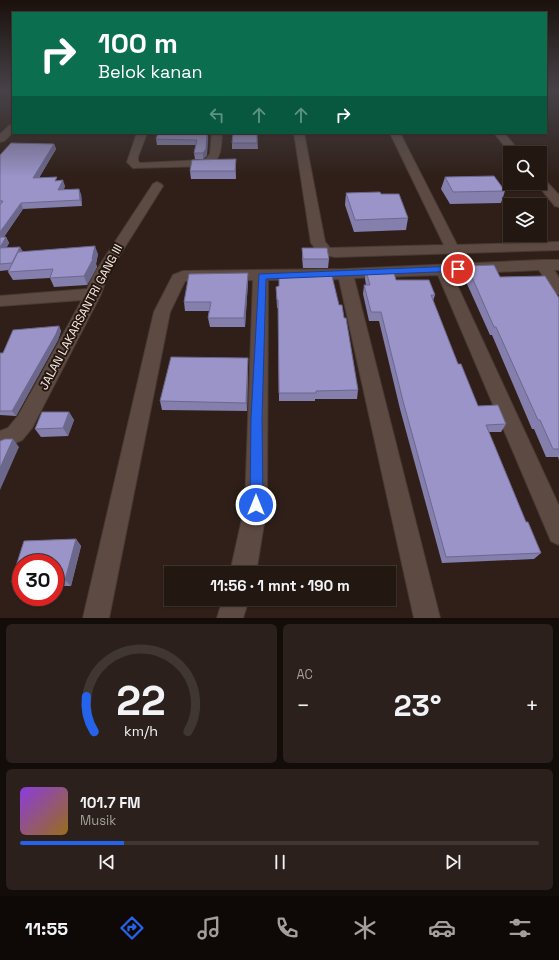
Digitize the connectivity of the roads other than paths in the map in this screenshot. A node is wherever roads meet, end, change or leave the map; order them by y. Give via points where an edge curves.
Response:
1 (12, 128) edge
2 (142, 134) edge
3 (217, 134) edge
4 (299, 134) edge
5 (395, 134) edge
6 (500, 134) edge
7 (0, 138) edge
8 (510, 146) edge
9 (157, 186) dead end
10 (547, 189) edge
11 (559, 203) edge
12 (559, 246) edge
13 (453, 250) junction
14 (543, 265) junction
15 (559, 265) edge
16 (443, 270) junction
17 (345, 274) junction
18 (262, 276) junction
19 (559, 289) edge
20 (93, 294) junction
21 (0, 301) edge
22 (0, 442) edge
23 (559, 533) edge
24 (244, 566) edge
25 (234, 606) edge
26 (96, 618) edge
27 (230, 618) edge
28 (427, 618) edge

1 - 7 street
2 - 3 street via 132,162 136,166 207,163 215,154
4 - 13 street via 318,243 326,251 335,253
5 - 13 street
6 - 8 street
9 - 20 street, JALAN LAKARSANTRI GANG III via 101,274
10 - 11 street
12 - 13 street
14 - 15 street
14 - 16 street
14 - 19 street
16 - 17 street
16 - 23 street
17 - 18 street
17 - 28 street
18 - 24 street via 256,418 256,505
18 - 26 street via 180,277 172,289 162,312
20 - 21 street
20 - 22 street, JALAN LAKARSANTRI GANG III via 25,422 16,434
25 - 27 street

